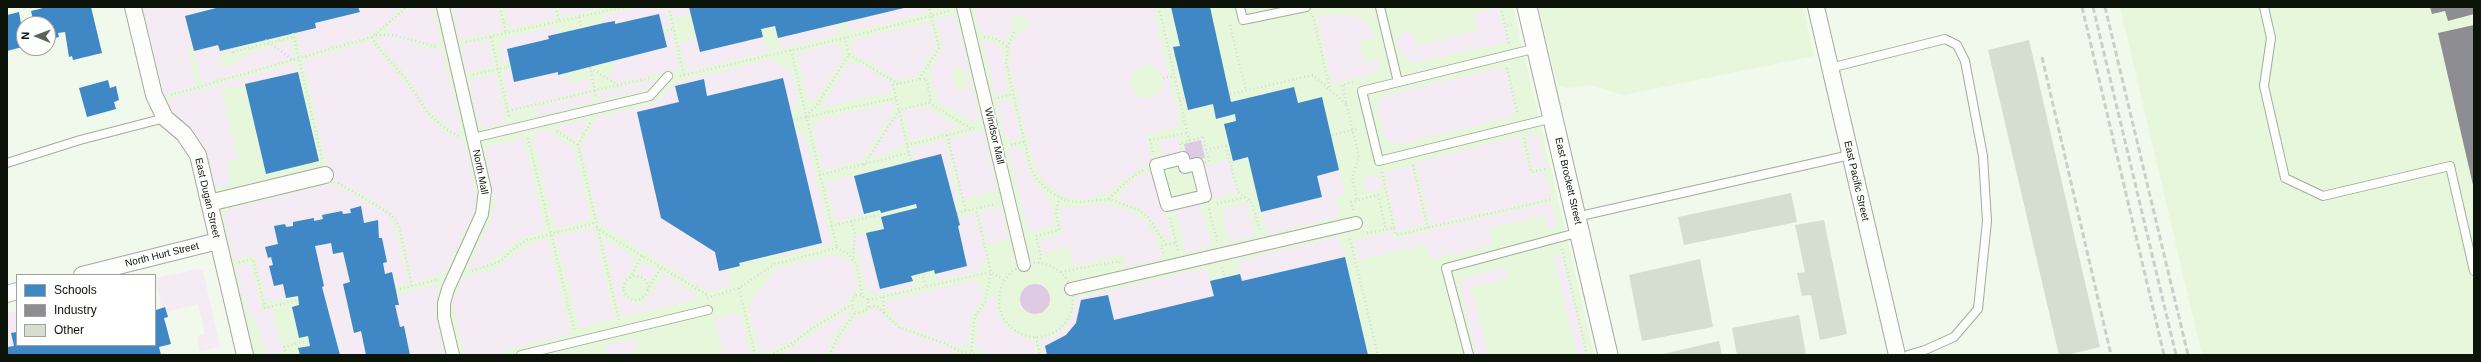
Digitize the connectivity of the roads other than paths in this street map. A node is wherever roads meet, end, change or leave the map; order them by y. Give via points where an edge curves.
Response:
1 (133, 7) edge
2 (442, 7) edge
3 (963, 7) edge
4 (1240, 7) edge
5 (1306, 7) edge
6 (1380, 7) edge
7 (1527, 7) edge
8 (1816, 7) edge
9 (2264, 7) edge
10 (1537, 48) junction
11 (1830, 68) junction
12 (668, 76) road end
13 (1398, 82) junction
14 (165, 118) junction
15 (1553, 118) junction
16 (473, 136) junction
17 (1850, 155) junction
18 (7, 163) edge
19 (1156, 165) joint
20 (325, 175) road end
21 (209, 203) junction
22 (1351, 224) road end
23 (1578, 225) junction
24 (218, 241) junction
25 (1024, 265) road end
26 (2474, 272) edge
27 (86, 274) edge
28 (1071, 290) road end
29 (708, 310) dead end
30 (245, 355) edge
31 (453, 355) edge
32 (521, 355) edge
33 (1469, 355) edge
34 (1608, 355) edge
35 (1897, 355) edge
36 (1908, 355) edge

1 - 14 street, East Dugan Street via 156,100
2 - 16 street, North Mall
3 - 25 street, Windsor Mall
4 - 5 lane via 1243,20
6 - 13 lane
7 - 10 street, East Brockett Street
8 - 11 street, East Pacific Street
9 - 26 lane via 2271,38 2264,86 2285,178 2323,196 2450,166
10 - 13 lane
10 - 15 street, East Brockett Street
11 - 17 street, East Pacific Street
11 - 36 lane via 1945,39 1957,45 1965,61 1983,156 1987,221 1978,309 1954,337
12 - 16 lane via 650,96 512,130
13 - 15 lane via 1362,91 1379,161
14 - 18 lane via 80,140
14 - 21 street, East Dugan Street via 184,134 198,155
15 - 23 street, East Brockett Street
16 - 31 street, North Mall via 486,202 444,303 444,317
17 - 23 lane
17 - 35 street, East Pacific Street
19 - 19 street via 1167,205 1205,196 1198,167 1185,167 1183,158
20 - 21 street
21 - 24 street, East Dugan Street
22 - 28 street
23 - 33 lane via 1560,238 1446,268
23 - 34 street, East Brockett Street
24 - 27 street, North Hurt Street
24 - 30 street, East Dugan Street
29 - 32 lane

